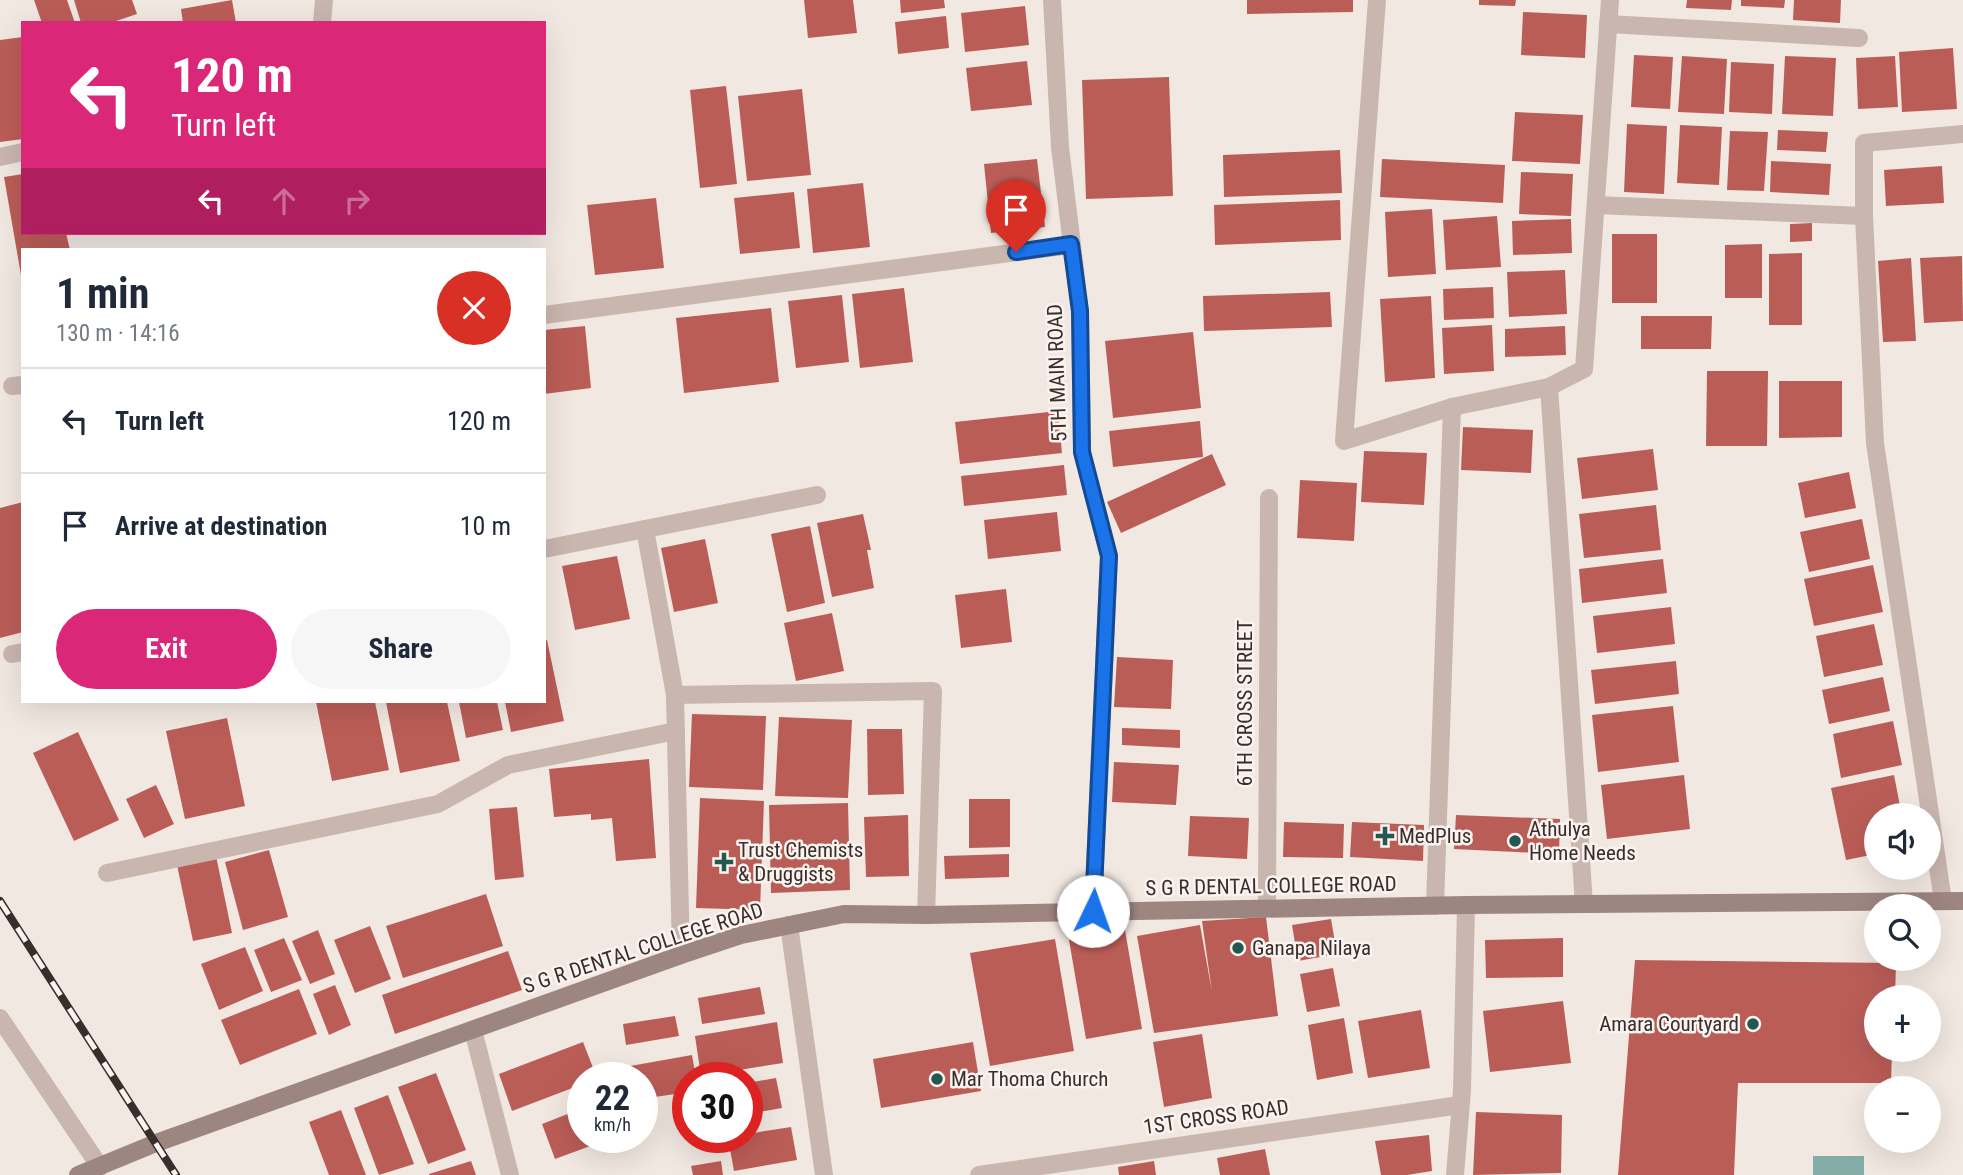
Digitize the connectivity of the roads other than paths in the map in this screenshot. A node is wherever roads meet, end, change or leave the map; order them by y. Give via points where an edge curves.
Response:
1 (324, 0) edge
2 (1052, 0) edge
3 (1377, 0) edge
4 (1609, 0) edge
5 (322, 21) edge
6 (1608, 24) junction
7 (1859, 38) dead end
8 (1963, 134) edge
9 (21, 152) edge
10 (0, 157) edge
11 (1596, 205) junction
12 (1864, 216) junction
13 (1071, 244) junction
14 (546, 315) edge
15 (1549, 387) junction
16 (1452, 407) junction
17 (817, 495) dead end
18 (1269, 498) dead end
19 (645, 529) junction
20 (546, 549) edge
21 (675, 695) junction
22 (676, 731) junction
23 (107, 873) dead end
24 (1943, 901) junction
25 (1963, 901) edge
26 (1584, 904) junction
27 (1466, 905) junction
28 (1435, 906) junction
29 (1267, 908) junction
30 (1093, 911) junction
31 (926, 915) junction
32 (789, 925) junction
33 (681, 954) junction
34 (0, 1018) edge
35 (473, 1030) junction
36 (1460, 1105) junction
37 (100, 1167) junction
38 (78, 1175) edge
39 (510, 1175) edge
40 (824, 1175) edge
41 (979, 1175) edge
42 (1455, 1175) edge

1 - 5 street
2 - 13 street, 5TH MAIN ROAD
3 - 16 street via 1344,441
4 - 6 street
6 - 7 street
6 - 11 street
8 - 12 street via 1864,143
9 - 10 street
11 - 12 street
11 - 15 street via 1584,369
12 - 24 street via 1875,443
13 - 14 street
13 - 30 street, 5TH MAIN ROAD via 1080,311 1082,452 1109,556
15 - 16 street
15 - 26 street
16 - 28 street
17 - 19 street
18 - 29 street, 6TH CROSS STREET
19 - 20 street
19 - 21 street
21 - 22 street
21 - 31 street via 933,691
22 - 23 street via 508,765 438,804
22 - 33 street
24 - 25 street, S G R DENTAL COLLEGE ROAD
24 - 26 street, S G R DENTAL COLLEGE ROAD
26 - 27 street, S G R DENTAL COLLEGE ROAD
27 - 28 street, S G R DENTAL COLLEGE ROAD
27 - 36 street
28 - 29 street, S G R DENTAL COLLEGE ROAD
29 - 30 street, S G R DENTAL COLLEGE ROAD
30 - 31 street, S G R DENTAL COLLEGE ROAD
31 - 32 street, S G R DENTAL COLLEGE ROAD via 844,914
32 - 33 street, S G R DENTAL COLLEGE ROAD
32 - 40 street
33 - 35 street, S G R DENTAL COLLEGE ROAD
34 - 37 street
35 - 37 street, S G R DENTAL COLLEGE ROAD
35 - 39 street
36 - 41 street, 1ST CROSS ROAD
36 - 42 street
37 - 38 street, S G R DENTAL COLLEGE ROAD

